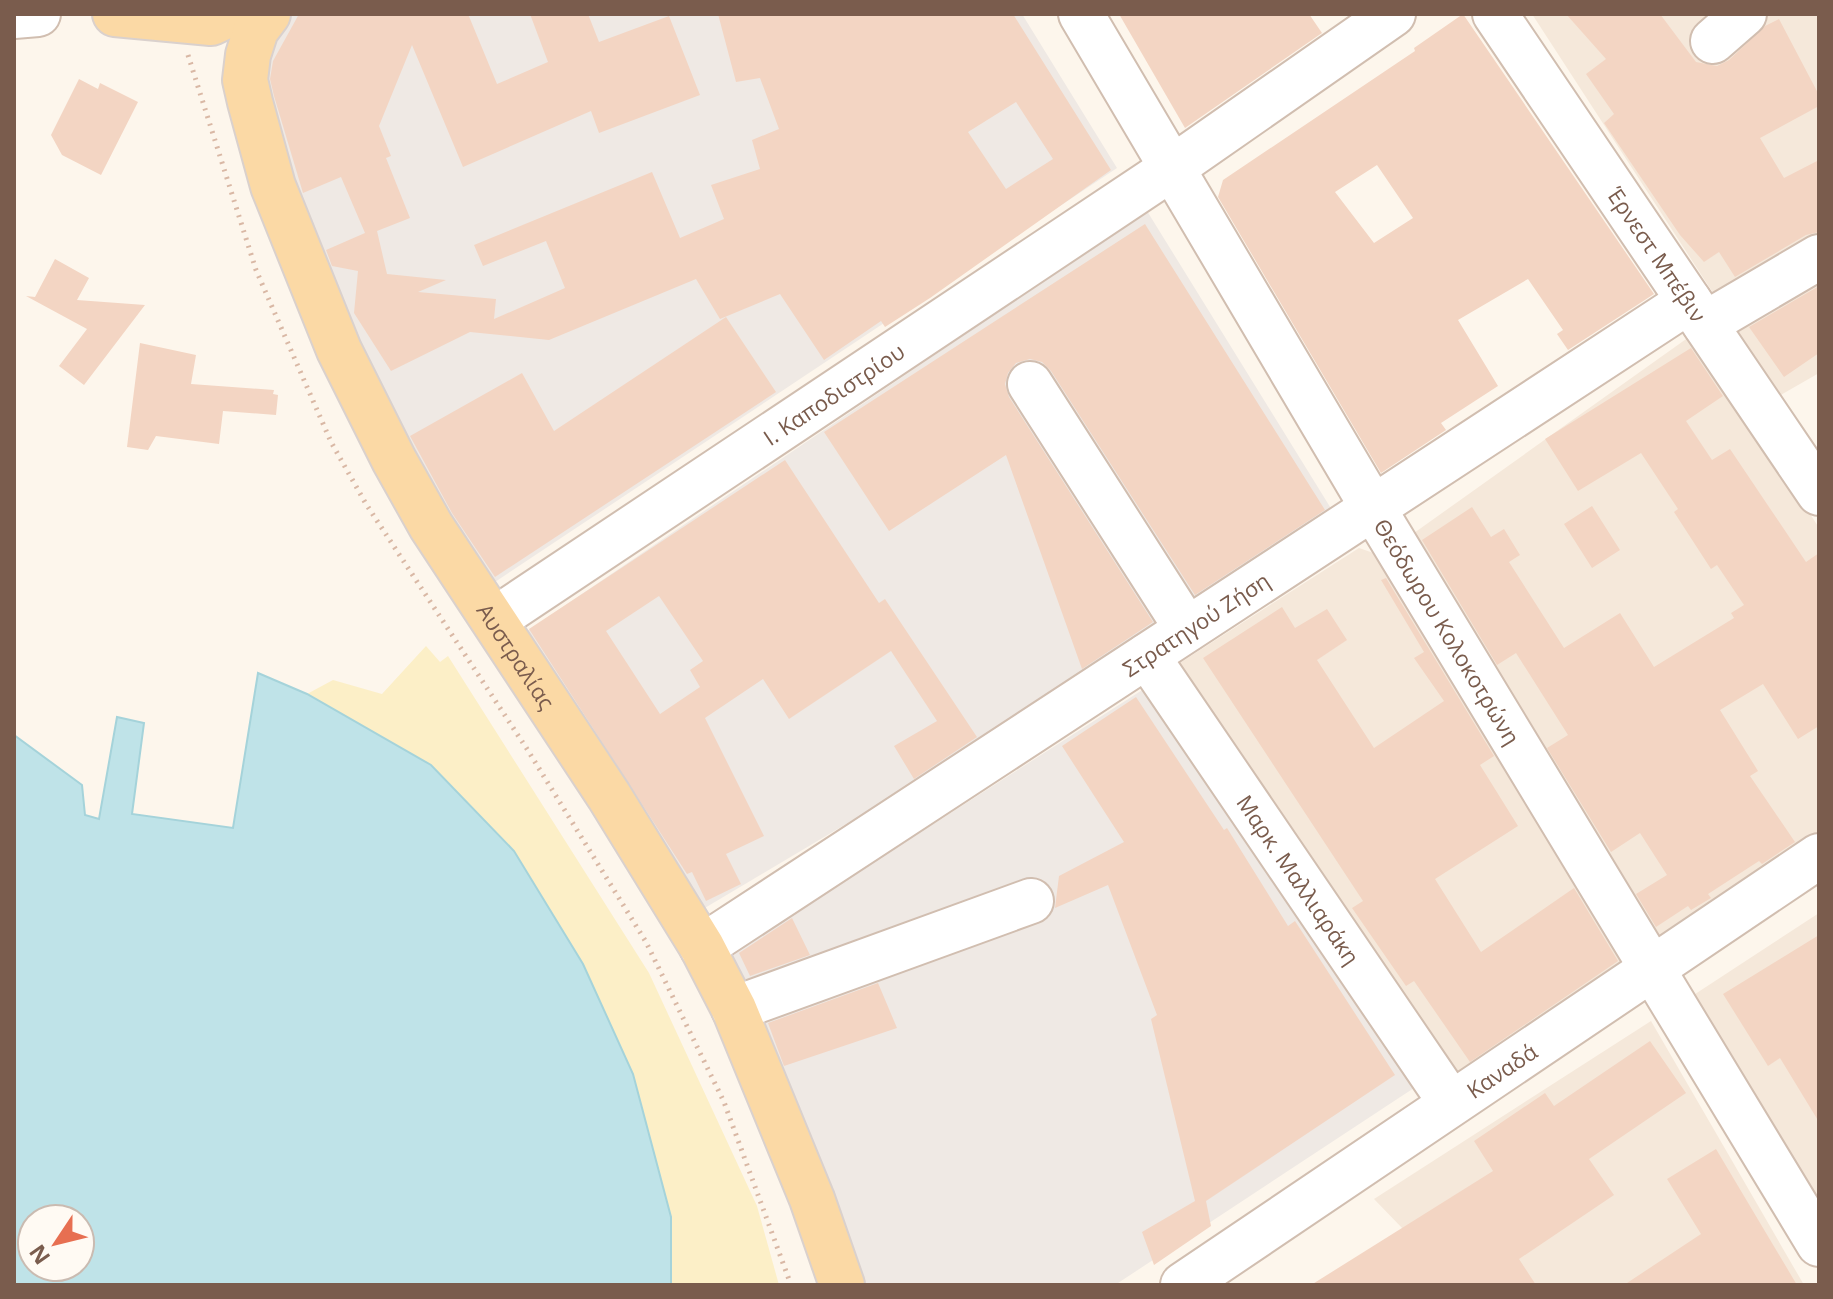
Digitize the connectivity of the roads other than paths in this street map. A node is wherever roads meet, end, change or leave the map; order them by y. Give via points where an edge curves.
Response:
1 (38, 14) edge
2 (115, 14) edge
3 (268, 14) edge
4 (1081, 14) edge
5 (1393, 14) edge
6 (1495, 14) edge
7 (14, 16) edge
8 (221, 19) edge
9 (247, 59) junction
10 (1172, 168) junction
11 (1819, 257) edge
12 (1697, 312) junction
13 (1030, 384) dead end
14 (1819, 493) edge
15 (1373, 508) junction
16 (494, 620) junction
17 (1187, 629) junction
18 (1147, 656) junction
19 (1819, 856) edge
20 (1031, 901) dead end
21 (702, 947) junction
22 (1652, 969) junction
23 (734, 1009) junction
24 (1451, 1103) junction
25 (1819, 1244) edge
26 (842, 1285) edge
27 (1183, 1285) edge

1 - 7 street
2 - 8 main road
3 - 9 main road, Αυστραλίας via 256,30
4 - 10 street, Θεόδωρου Κολοκοτρώνη
5 - 10 street, Ι. Καποδιστρίου
6 - 12 street, Έρνεστ Μπέβιν
8 - 9 main road
9 - 16 main road, Αυστραλίας via 245,80 273,186 339,350 410,489
10 - 15 street, Θεόδωρου Κολοκοτρώνη
10 - 16 street, Ι. Καποδιστρίου
11 - 12 street, Στρατηγού Ζήση
12 - 14 street, Έρνεστ Μπέβιν
12 - 15 street, Στρατηγού Ζήση
13 - 17 street
15 - 17 street, Στρατηγού Ζήση
15 - 22 street, Θεόδωρου Κολοκοτρώνη
16 - 21 main road, Αυστραλίας
17 - 18 street, Στρατηγού Ζήση
18 - 21 street, Στρατηγού Ζήση
18 - 24 street, Μαρκ. Μαλλιαράκη
19 - 22 street, Καναδά
20 - 23 street
21 - 23 main road, Αυστραλίας
22 - 24 street, Καναδά
22 - 25 street, Θεόδωρου Κολοκοτρώνη
23 - 26 main road, Αυστραλίας
24 - 27 street, Καναδά

